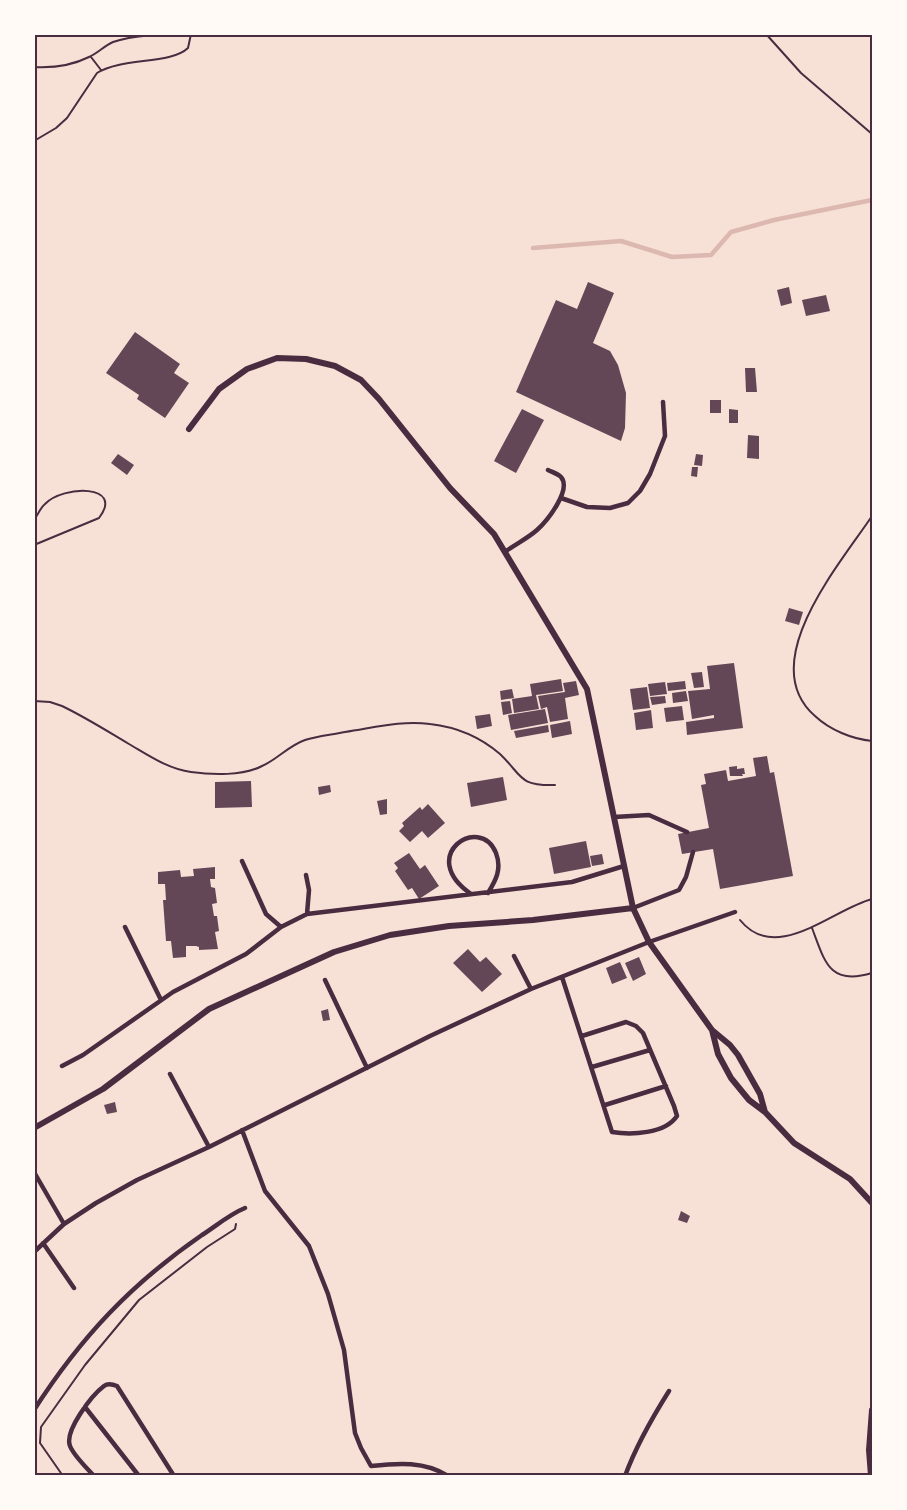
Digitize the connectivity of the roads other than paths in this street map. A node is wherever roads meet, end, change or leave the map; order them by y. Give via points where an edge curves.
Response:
1 (663, 402) dead end
2 (189, 429) dead end
3 (548, 470) dead end
4 (561, 498) junction
5 (506, 551) junction
6 (614, 818) junction
7 (687, 832) dead end
8 (693, 852) dead end
9 (242, 861) dead end
10 (624, 866) junction
11 (306, 875) dead end
12 (488, 893) junction
13 (471, 894) junction
14 (633, 908) junction
15 (735, 912) road end
16 (307, 914) junction
17 (125, 927) dead end
18 (281, 927) junction
19 (648, 942) junction
20 (514, 956) dead end
21 (562, 977) junction
22 (325, 980) dead end
23 (531, 989) junction
24 (161, 1000) junction
25 (712, 1030) junction
26 (582, 1036) junction
27 (650, 1050) junction
28 (62, 1066) dead end
29 (592, 1067) junction
30 (367, 1068) junction
31 (170, 1074) dead end
32 (666, 1086) junction
33 (605, 1105) junction
34 (765, 1112) junction
35 (34, 1128) edge
36 (242, 1130) junction
37 (209, 1146) junction
38 (34, 1172) edge
39 (873, 1203) edge
40 (242, 1209) road end
41 (64, 1224) junction
42 (43, 1244) junction
43 (34, 1252) edge
44 (74, 1288) dead end
45 (669, 1391) dead end
46 (85, 1407) junction
47 (34, 1410) edge
48 (873, 1410) edge
49 (93, 1476) edge
50 (139, 1476) edge
51 (174, 1476) edge
52 (448, 1476) edge
53 (625, 1476) edge
54 (870, 1476) edge

1 - 4 lane via 665,436 650,474 628,503 610,508 586,507
2 - 5 street via 219,389 247,369 277,358 306,359 334,366 361,380 379,399
3 - 4 lane via 563,481
4 - 5 lane via 536,530
5 - 6 street via 588,688
6 - 7 lane via 649,815
6 - 10 street
8 - 14 lane via 679,890
9 - 18 lane via 266,914
10 - 12 lane via 572,882
10 - 14 street
11 - 16 lane
12 - 13 lane
12 - 13 lane via 498,874 496,855 489,843 468,838 451,850 448,865 454,880
13 - 16 lane
14 - 19 street
14 - 35 street via 449,926 390,935 334,952 209,1009 103,1089
15 - 19 lane
16 - 18 lane
17 - 24 lane
18 - 24 lane via 246,954
19 - 21 lane
19 - 25 street
20 - 23 lane
21 - 23 lane
21 - 26 lane
22 - 30 lane
23 - 30 lane
24 - 28 lane
25 - 34 street via 738,1055 760,1094
25 - 34 street via 718,1054 731,1078
26 - 27 lane via 626,1022 643,1033
26 - 29 lane
27 - 29 lane
27 - 32 lane
29 - 33 lane
30 - 36 lane
31 - 37 lane
32 - 33 lane
32 - 33 lane via 677,1116 651,1131 628,1135 612,1131
34 - 39 street via 794,1143 850,1179
36 - 37 lane
36 - 52 lane via 265,1191 309,1246 328,1294 345,1350 355,1432 371,1466 422,1465
37 - 41 lane via 137,1180
38 - 41 lane
40 - 47 lane via 178,1252 112,1309 61,1369
41 - 42 lane
42 - 43 lane
42 - 44 lane
45 - 53 lane
46 - 49 lane via 70,1429 70,1446
46 - 50 lane
46 - 51 lane via 104,1385 117,1386
48 - 54 street

